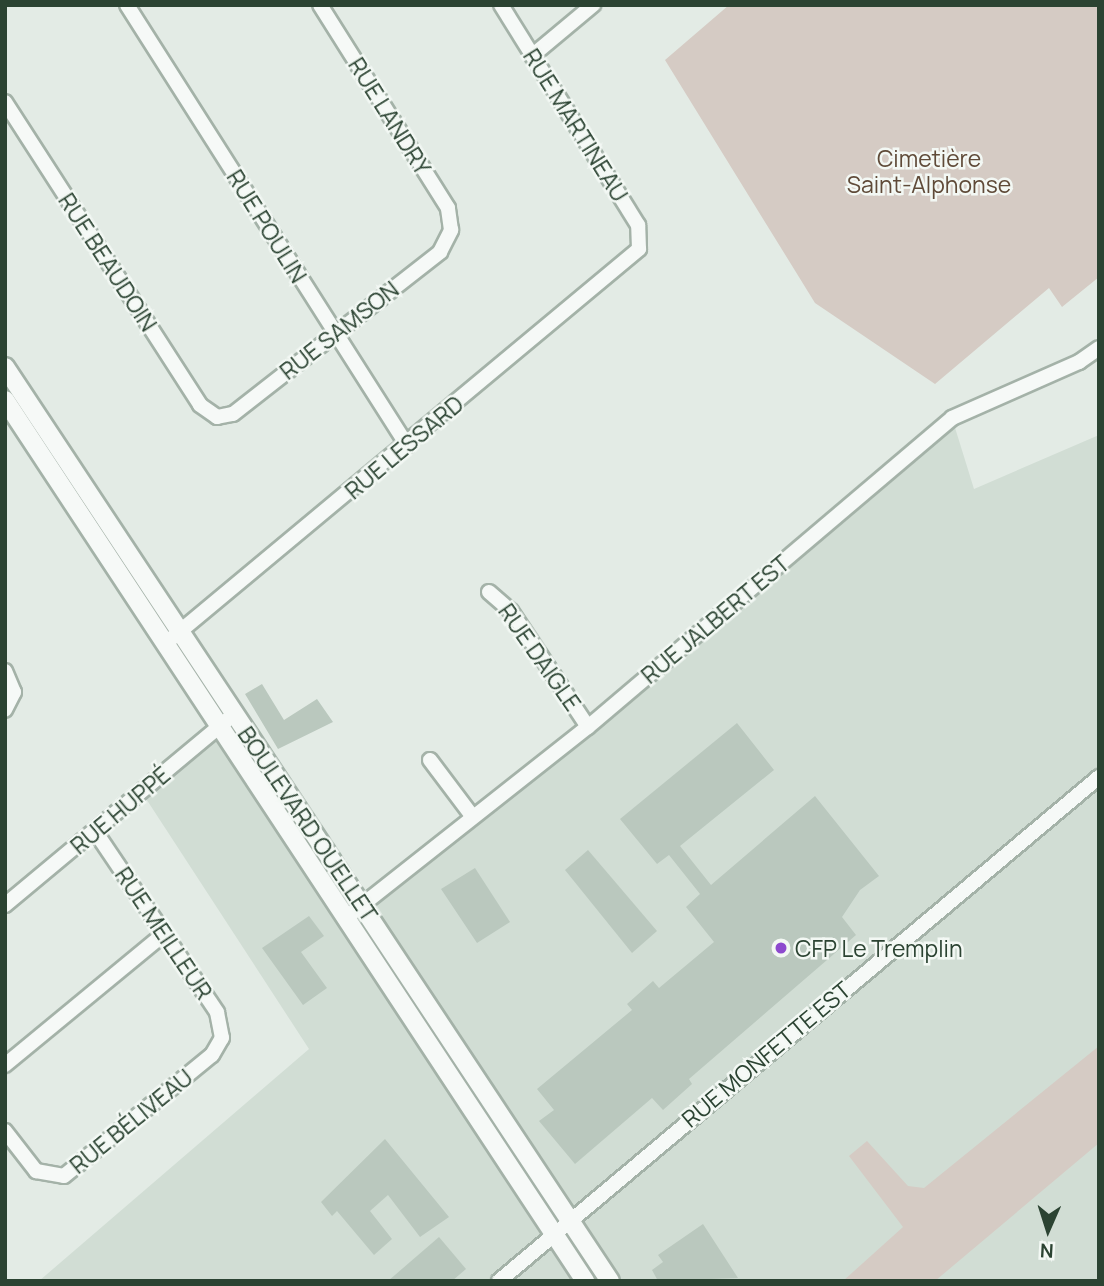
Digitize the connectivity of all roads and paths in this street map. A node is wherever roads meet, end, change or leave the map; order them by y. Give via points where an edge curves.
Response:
1 (127, 5) edge
2 (320, 5) edge
3 (500, 5) edge
4 (593, 5) edge
5 (532, 56) junction
6 (5, 102) edge
7 (451, 230) joint
8 (639, 249) joint
9 (334, 333) junction
10 (1099, 348) edge
11 (5, 367) edge
12 (5, 400) edge
13 (217, 417) joint
14 (407, 445) junction
15 (489, 592) dead end
16 (181, 630) junction
17 (166, 643) junction
18 (5, 671) edge
19 (5, 710) edge
20 (228, 720) junction
21 (588, 726) junction
22 (430, 760) dead end
23 (1099, 777) edge
24 (473, 817) junction
25 (95, 831) junction
26 (362, 904) junction
27 (5, 905) edge
28 (346, 917) junction
29 (164, 934) junction
30 (222, 1038) joint
31 (5, 1065) edge
32 (5, 1131) edge
33 (569, 1218) junction
34 (554, 1233) junction
35 (499, 1281) edge
36 (585, 1281) edge
37 (610, 1281) edge

1 - 9 street, RUE POULIN
2 - 7 street, RUE LANDRY via 448,208
3 - 5 street, RUE MARTINEAU
4 - 5 street
5 - 8 street, RUE MARTINEAU via 638,225
6 - 13 street, RUE BEAUDOIN via 200,405
7 - 9 street, RUE SAMSON via 440,252
8 - 14 street, RUE LESSARD
9 - 13 street, RUE SAMSON via 233,414
9 - 14 street, RUE POULIN
10 - 21 street, RUE JALBERT EST via 1079,362 952,418
11 - 16 street, BOULEVARD OUELLET
12 - 17 street, BOULEVARD OUELLET
14 - 16 street, RUE LESSARD
15 - 21 street, RUE DAIGLE via 511,611
16 - 17 street, RUE LESSARD
16 - 20 street, BOULEVARD OUELLET
17 - 20 street, BOULEVARD OUELLET
18 - 19 street via 14,692
20 - 25 street, RUE HUPPÉ
20 - 26 street, BOULEVARD OUELLET
20 - 28 street, BOULEVARD OUELLET
21 - 24 street, RUE JALBERT EST
22 - 24 street
23 - 33 street, RUE MONFETTE EST
24 - 26 street, RUE JALBERT EST
25 - 27 street, RUE HUPPÉ
25 - 29 street, RUE MEILLEUR
26 - 28 street, RUE JALBERT EST
26 - 33 street, BOULEVARD OUELLET
28 - 34 street, BOULEVARD OUELLET
29 - 30 street, RUE MEILLEUR via 217,1012
29 - 31 street
30 - 32 street, RUE BÉLIVEAU via 212,1055 64,1176 36,1171
33 - 34 street, RUE MONFETTE EST
33 - 37 street, BOULEVARD OUELLET
34 - 35 street, RUE MONFETTE EST
34 - 36 street, BOULEVARD OUELLET

